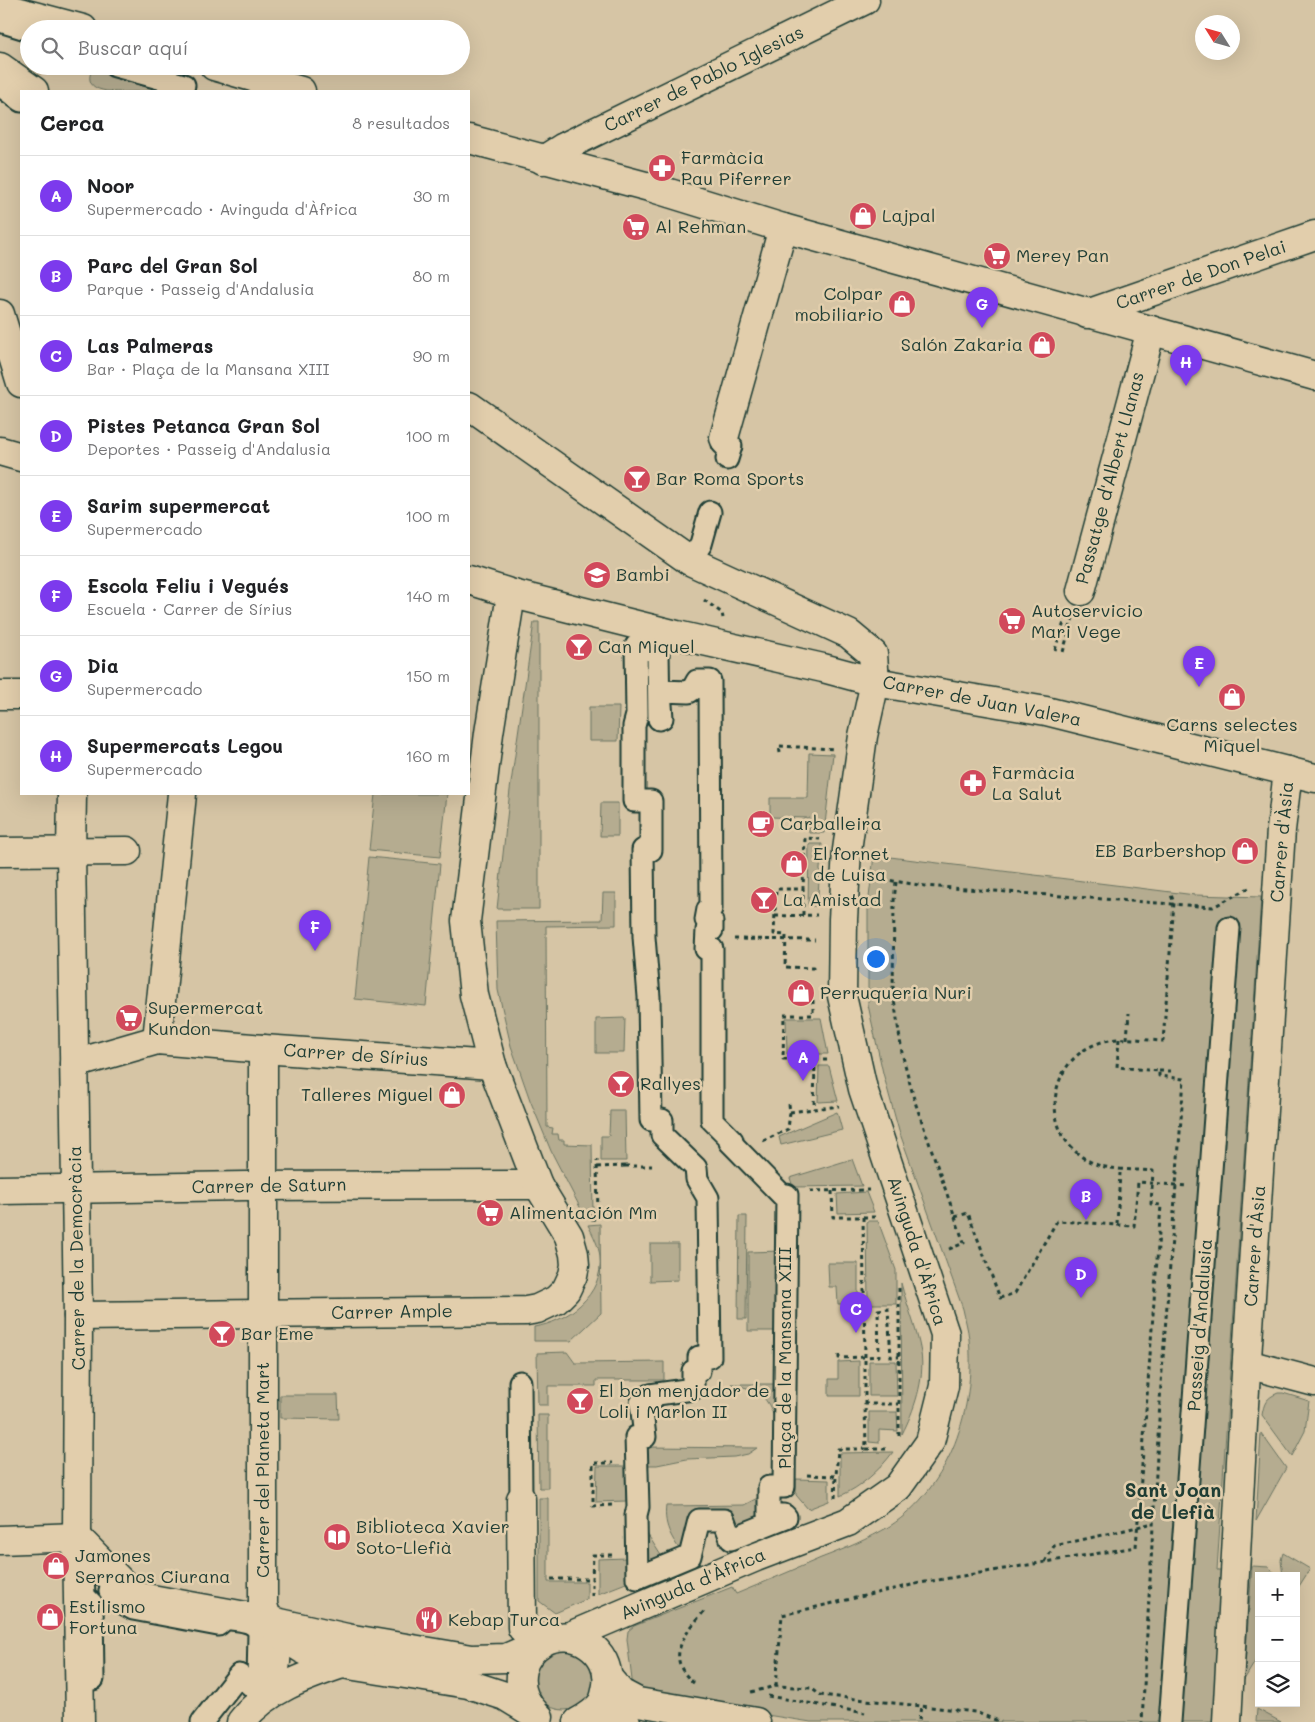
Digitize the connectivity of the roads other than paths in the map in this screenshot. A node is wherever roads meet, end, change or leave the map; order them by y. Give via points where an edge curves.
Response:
1 (865, 0) edge
2 (14, 14) edge
3 (42, 20) edge
4 (0, 67) edge
5 (148, 75) edge
6 (245, 75) edge
7 (0, 85) edge
8 (33, 90) edge
9 (182, 90) edge
10 (298, 90) edge
11 (20, 100) edge
12 (470, 140) edge
13 (543, 160) junction
14 (783, 228) junction
15 (1315, 236) edge
16 (0, 314) edge
17 (1087, 314) junction
18 (1150, 330) junction
19 (1315, 376) edge
20 (20, 380) edge
21 (470, 407) edge
22 (726, 448) dead end
23 (0, 451) edge
24 (20, 457) edge
25 (710, 512) dead end
26 (690, 561) junction
27 (470, 580) edge
28 (513, 594) junction
29 (1077, 594) road end
30 (636, 646) joint
31 (875, 682) junction
32 (0, 695) edge
33 (20, 695) edge
34 (479, 732) edge
35 (1288, 771) junction
36 (1315, 778) edge
37 (72, 795) edge
38 (182, 795) edge
39 (127, 851) dead end
40 (0, 852) edge
41 (71, 852) junction
42 (1229, 928) dead end
43 (157, 1040) junction
44 (263, 1049) junction
45 (74, 1064) junction
46 (492, 1066) junction
47 (538, 1184) junction
48 (262, 1186) junction
49 (76, 1188) junction
50 (0, 1190) edge
51 (263, 1314) junction
52 (78, 1316) junction
53 (1247, 1364) junction
54 (520, 1382) dead end
55 (1315, 1382) edge
56 (521, 1499) joint
57 (78, 1537) junction
58 (0, 1540) edge
59 (267, 1620) junction
60 (552, 1640) junction
61 (342, 1664) junction
62 (608, 1678) junction
63 (264, 1699) junction
64 (585, 1718) edge
65 (545, 1719) edge
66 (80, 1722) edge
67 (93, 1722) edge
68 (202, 1722) edge
69 (241, 1722) edge
70 (626, 1722) edge
71 (756, 1722) edge
72 (1170, 1722) edge
73 (1227, 1722) edge

1 - 13 street, Carrer de Pablo Iglesias
2 - 3 street
4 - 8 street
5 - 9 street via 184,85
6 - 10 street
7 - 11 street
12 - 13 street
13 - 14 street via 653,188
14 - 17 street
14 - 22 street
15 - 17 street, Carrer de Don Pelai
16 - 20 street
17 - 18 street
18 - 19 street
18 - 29 street, Passatge d'Albert Llanas
21 - 26 street, Carrer de Juan Valera
23 - 24 street
25 - 26 street via 701,544
26 - 31 street, Carrer de Juan Valera via 849,634 873,654
27 - 28 street
28 - 31 street
28 - 34 street, Carrer Ample
30 - 30 street, Plaça de la Mansana XIII via 634,801 651,801 652,850 643,850 651,1120 662,1120 662,1135 696,1168 696,1179 708,1198 710,1357 699,1357 699,1371 693,1371 693,1388 650,1395 651,1402 641,1403 644,1437 636,1437 637,1578 690,1556 699,1520 724,1520 731,1539 786,1517 769,1515 769,1487 784,1487 787,1196 760,1173 712,1120 712,949 706,949 706,930 712,930 712,922 706,920 708,908 712,908 710,682 697,681 689,692 660,691 662,718 659,719 658,651
31 - 35 street, Carrer de Juan Valera via 1046,711
31 - 60 street, Avinguda d'Àfrica via 863,736 847,850 842,996 863,1089 945,1334 944,1386 930,1442 898,1487 848,1522
32 - 33 street
34 - 46 street, Carrer Ample via 466,921 474,995
35 - 36 street, Carrer de Juan Valera
35 - 53 street, Carrer d'Àsia
37 - 41 street, Carrer de la Democràcia
38 - 43 street
39 - 41 street
40 - 41 street
41 - 45 street, Carrer de la Democràcia
42 - 72 street, Passeig d'Andalusia
43 - 44 street, Carrer de Sírius
43 - 45 street, Carrer de Sírius
44 - 46 street, Carrer de Sírius
44 - 48 street, Carrer del Planeta Mart
45 - 49 street, Carrer de la Democràcia
46 - 47 street, Carrer Ample
47 - 48 street, Carrer de Saturn
47 - 51 street, Carrer Ample via 569,1236 574,1254 573,1276 556,1300 526,1311
48 - 49 street, Carrer de Saturn
48 - 51 street, Carrer del Planeta Mart
49 - 50 street, Carrer de Saturn
49 - 52 street, Carrer de la Democràcia
51 - 52 street, Carrer Ample
51 - 59 street, Carrer del Planeta Mart via 263,1604
52 - 57 street, Carrer de la Democràcia
53 - 55 street
53 - 73 street, Carrer d'Àsia
54 - 56 street
56 - 60 street via 522,1628 532,1636
57 - 58 street
57 - 59 street, Avinguda d'Àfrica via 135,1596
57 - 66 street, Carrer de la Democràcia
59 - 60 street, Avinguda d'Àfrica via 347,1638 472,1659 506,1658
59 - 61 street via 298,1648
59 - 63 street, Carrer del Planeta Mart via 274,1639 276,1661
60 - 62 street via 585,1641 597,1650
60 - 65 street via 528,1656 520,1682 529,1707
61 - 63 street via 306,1676
61 - 65 street via 468,1684 506,1696
62 - 64 street via 602,1703
62 - 71 street via 621,1693 638,1702
63 - 69 street
64 - 70 street
67 - 68 street via 92,1604 84,1596 84,1571 92,1566 112,1582 110,1591 126,1607 218,1625 226,1618 253,1623 257,1627 258,1682 254,1688 239,1675

